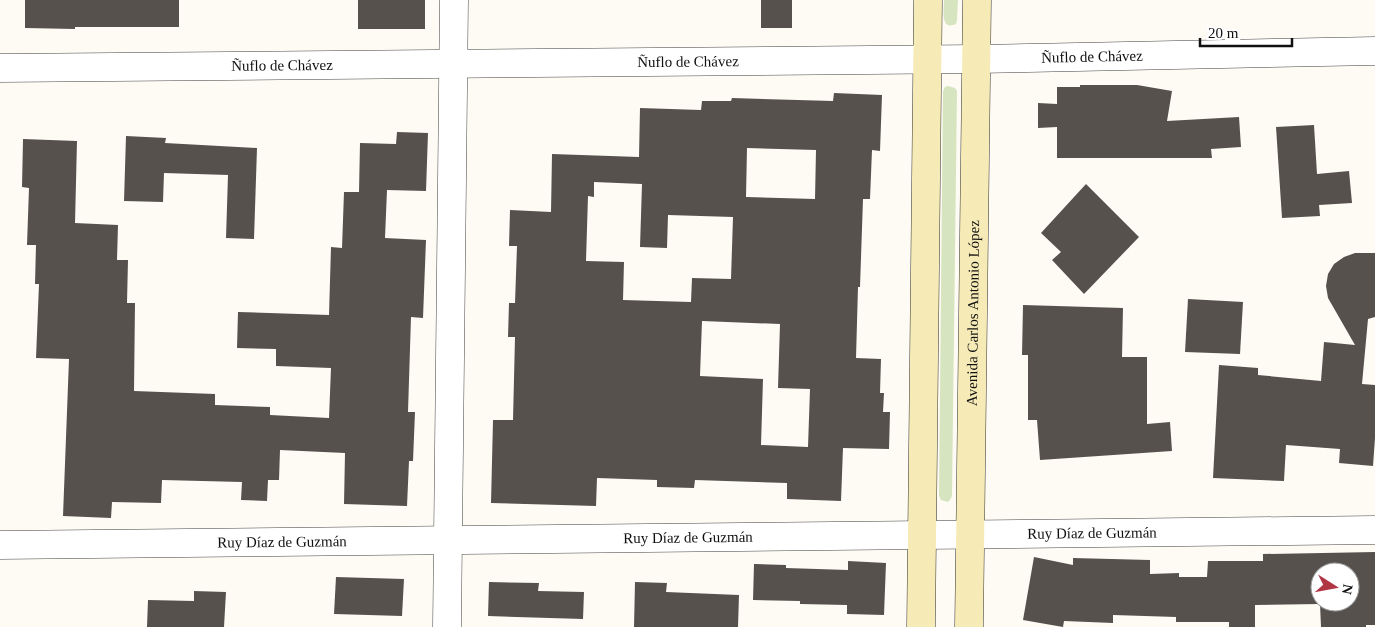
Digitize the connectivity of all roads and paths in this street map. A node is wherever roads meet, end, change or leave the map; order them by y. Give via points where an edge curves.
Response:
1 (454, 0) edge
2 (928, 0) edge
3 (977, 0) edge
4 (1375, 51) edge
5 (927, 59) junction
6 (976, 59) junction
7 (454, 64) junction
8 (0, 68) edge
9 (1375, 530) edge
10 (970, 534) junction
11 (921, 535) junction
12 (448, 540) junction
13 (0, 545) edge
14 (447, 627) edge
15 (921, 627) edge
16 (969, 627) edge

1 - 7 street
2 - 5 main road
3 - 6 main road, Avenida Carlos Antonio López
4 - 6 street, Ñuflo de Chávez
5 - 6 street, Ñuflo de Chávez
5 - 7 street, Ñuflo de Chávez
5 - 11 main road
6 - 10 main road, Avenida Carlos Antonio López
7 - 8 street, Ñuflo de Chávez
7 - 12 street
9 - 10 street, Ruy Díaz de Guzmán
10 - 11 street, Ruy Díaz de Guzmán
10 - 16 main road, Avenida Carlos Antonio López
11 - 12 street, Ruy Díaz de Guzmán
11 - 15 main road
12 - 13 street, Ruy Díaz de Guzmán
12 - 14 street

